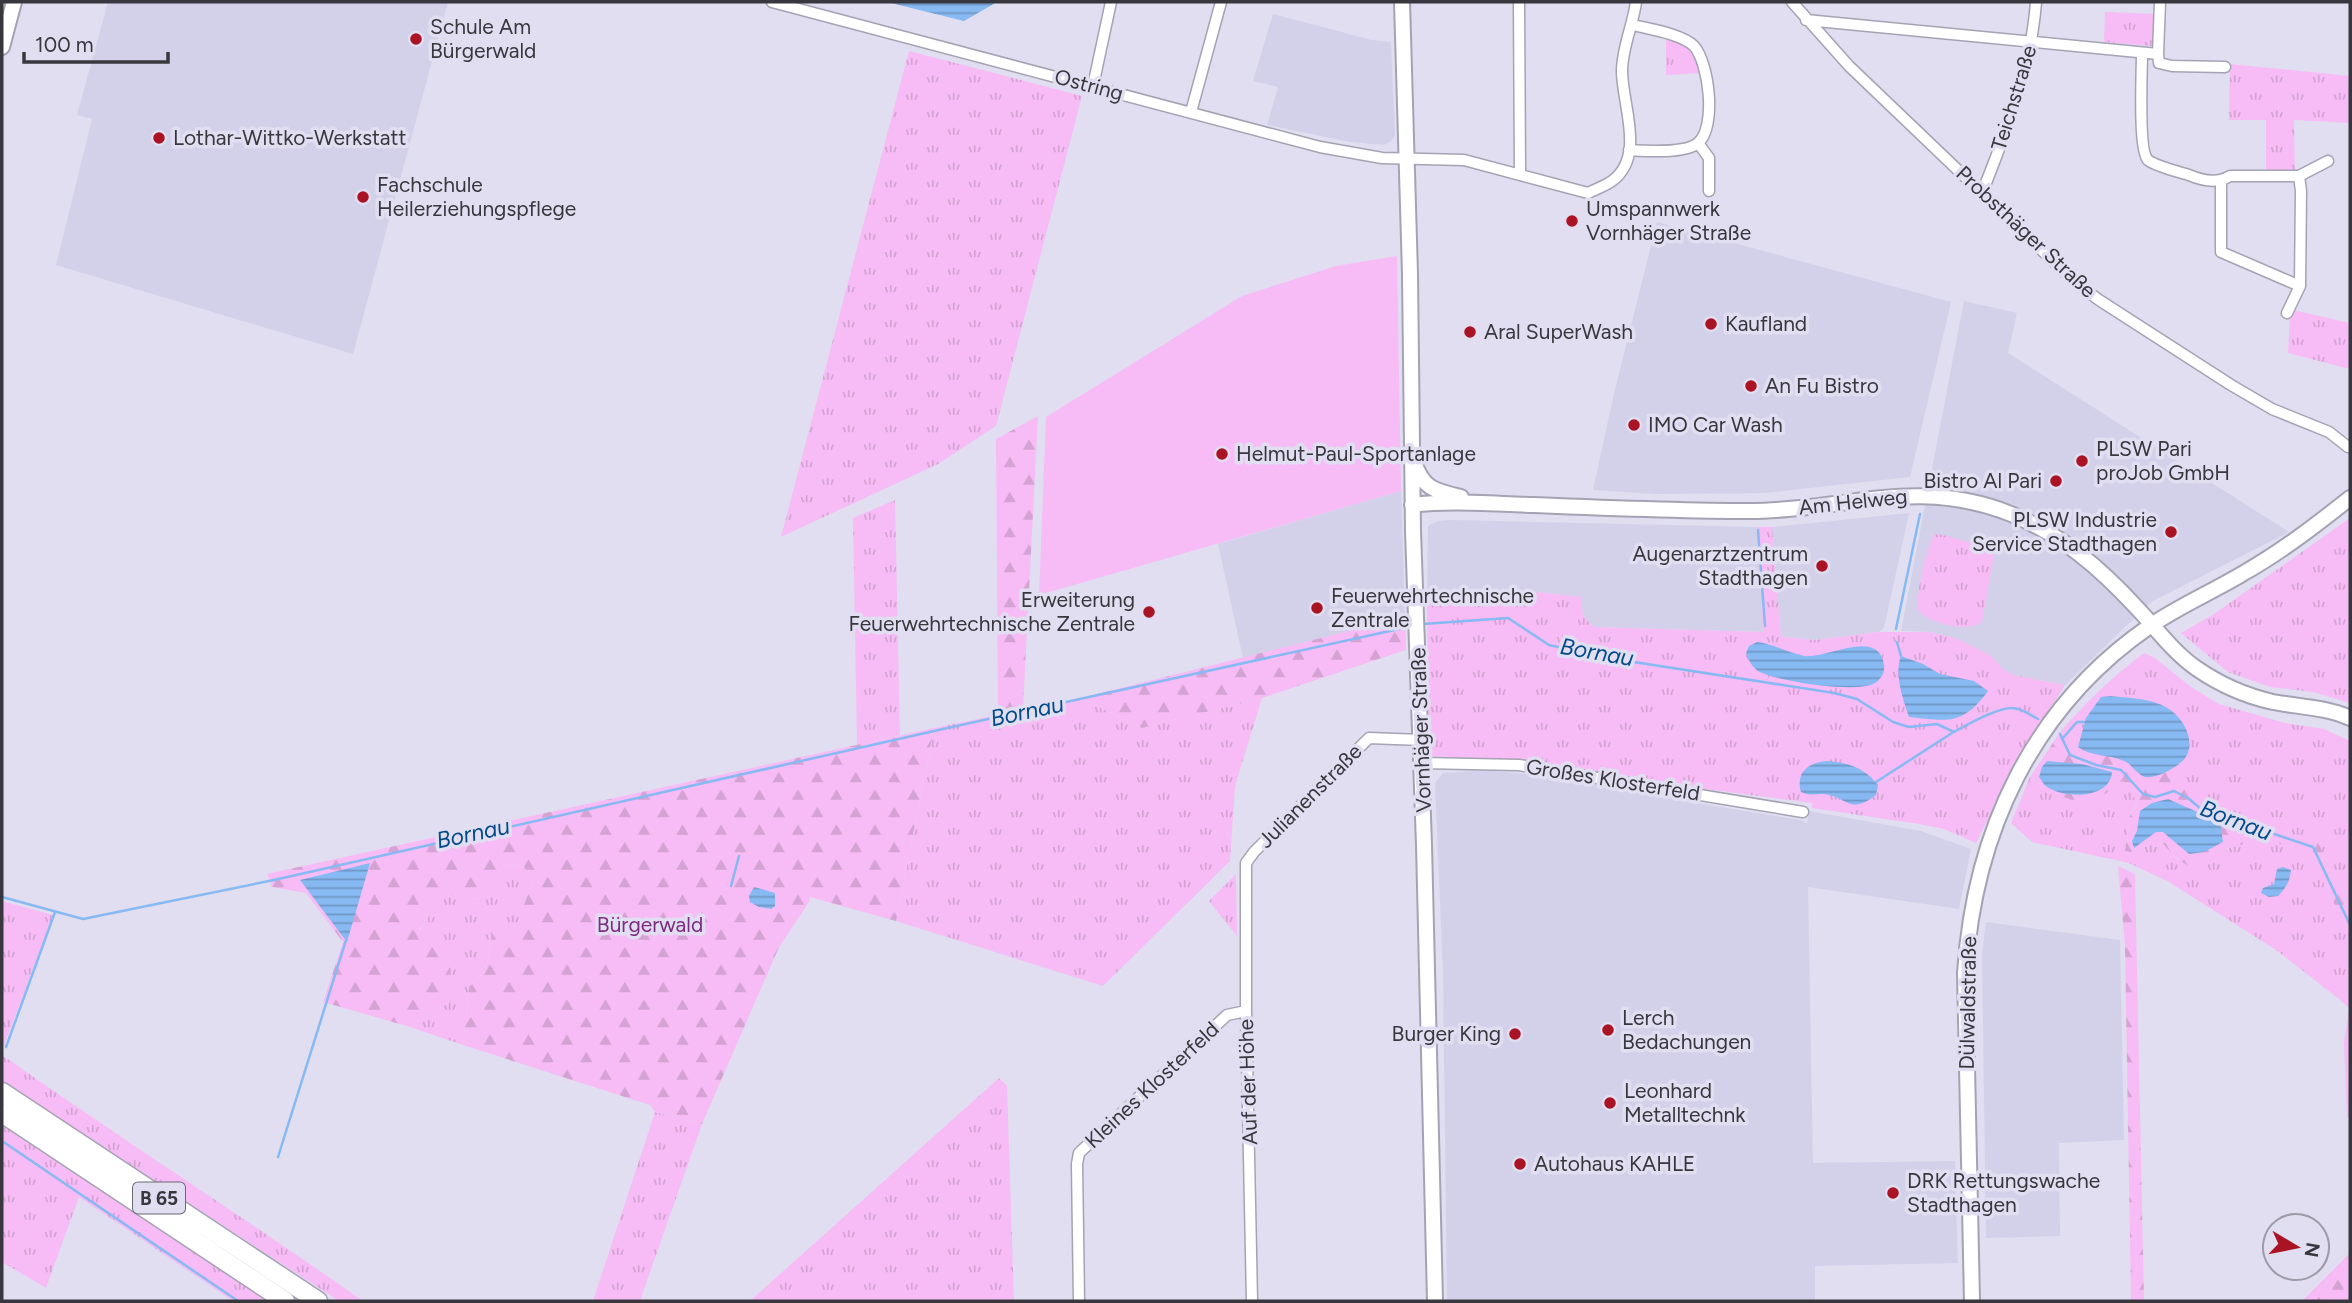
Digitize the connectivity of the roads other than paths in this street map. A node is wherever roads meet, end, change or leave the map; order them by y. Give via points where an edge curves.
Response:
1 (14, 2) edge
2 (772, 2) edge
3 (1111, 2) edge
4 (1221, 2) edge
5 (1402, 2) edge
6 (1519, 2) edge
7 (1636, 2) edge
8 (1792, 2) edge
9 (2036, 2) edge
10 (2160, 2) edge
11 (1806, 20) junction
12 (1633, 25) junction
13 (2032, 41) junction
14 (2, 47) edge
15 (2142, 53) junction
16 (2158, 54) junction
17 (2225, 67) dead end
18 (1093, 86) junction
19 (1191, 112) junction
20 (1698, 143) junction
21 (1629, 150) junction
22 (1407, 159) junction
23 (2328, 161) dead end
24 (1520, 174) junction
25 (2299, 176) junction
26 (2221, 181) junction
27 (1709, 191) dead end
28 (1982, 192) junction
29 (2300, 286) junction
30 (2287, 313) dead end
31 (2348, 447) dead end
32 (1411, 454) junction
33 (2350, 498) edge
34 (1485, 503) junction
35 (1412, 505) junction
36 (2152, 625) junction
37 (2350, 718) edge
38 (1421, 740) junction
39 (1422, 763) junction
40 (1803, 812) dead end
41 (1246, 863) joint
42 (1246, 1011) junction
43 (2, 1092) edge
44 (2, 1113) edge
45 (285, 1301) edge
46 (318, 1301) edge
47 (1079, 1301) edge
48 (1252, 1301) edge
49 (1434, 1301) edge
50 (1972, 1301) edge

1 - 14 main road
2 - 18 street, Ostring
3 - 18 street
4 - 19 street
5 - 22 main road, Vornhäger Straße
6 - 24 street
7 - 12 street
8 - 11 street, Probsthäger Straße
9 - 13 street, Teichstraße
10 - 16 street
11 - 13 street
11 - 28 street, Probsthäger Straße
12 - 20 street via 1688,41 1704,63 1708,121
12 - 21 street via 1622,73
13 - 15 street
13 - 28 street, Teichstraße via 2005,136
15 - 16 street
15 - 26 street via 2143,153 2148,161 2200,180
16 - 17 street via 2159,63 2172,66
18 - 19 street, Ostring
19 - 22 street, Ostring via 1321,147
20 - 21 street via 1683,149
20 - 27 street via 1709,158
21 - 24 street via 1621,172 1588,193
22 - 24 street via 1464,160
22 - 32 main road, Vornhäger Straße
23 - 25 street
25 - 26 street via 2230,176
25 - 29 street
26 - 29 street via 2221,252
28 - 31 street, Probsthäger Straße via 2099,300 2253,398 2329,432
29 - 30 street
32 - 34 main road via 1418,474 1434,491
32 - 35 main road, Vornhäger Straße
33 - 36 main road, Dülwaldstraße via 2272,556
34 - 35 main road, Am Helweg
34 - 36 main road, Am Helweg via 1752,511 1892,496 1955,499 2010,514 2064,541 2102,572
35 - 38 main road, Vornhäger Straße
36 - 37 main road, Am Helweg via 2195,667 2246,695
36 - 50 main road, Dülwaldstraße via 2078,688 2049,725 2009,790 1983,856 1970,916 1965,973
38 - 39 main road, Vornhäger Straße
38 - 41 street, Julianenstraße via 1370,738
39 - 40 street, Großes Klosterfeld via 1530,766
39 - 49 main road, Vornhäger Straße
41 - 42 street, Auf der Höhe
42 - 47 street, Kleines Klosterfeld via 1227,1014 1079,1153
42 - 48 street, Auf der Höhe
43 - 46 highway, B 65
44 - 45 highway, B 65

